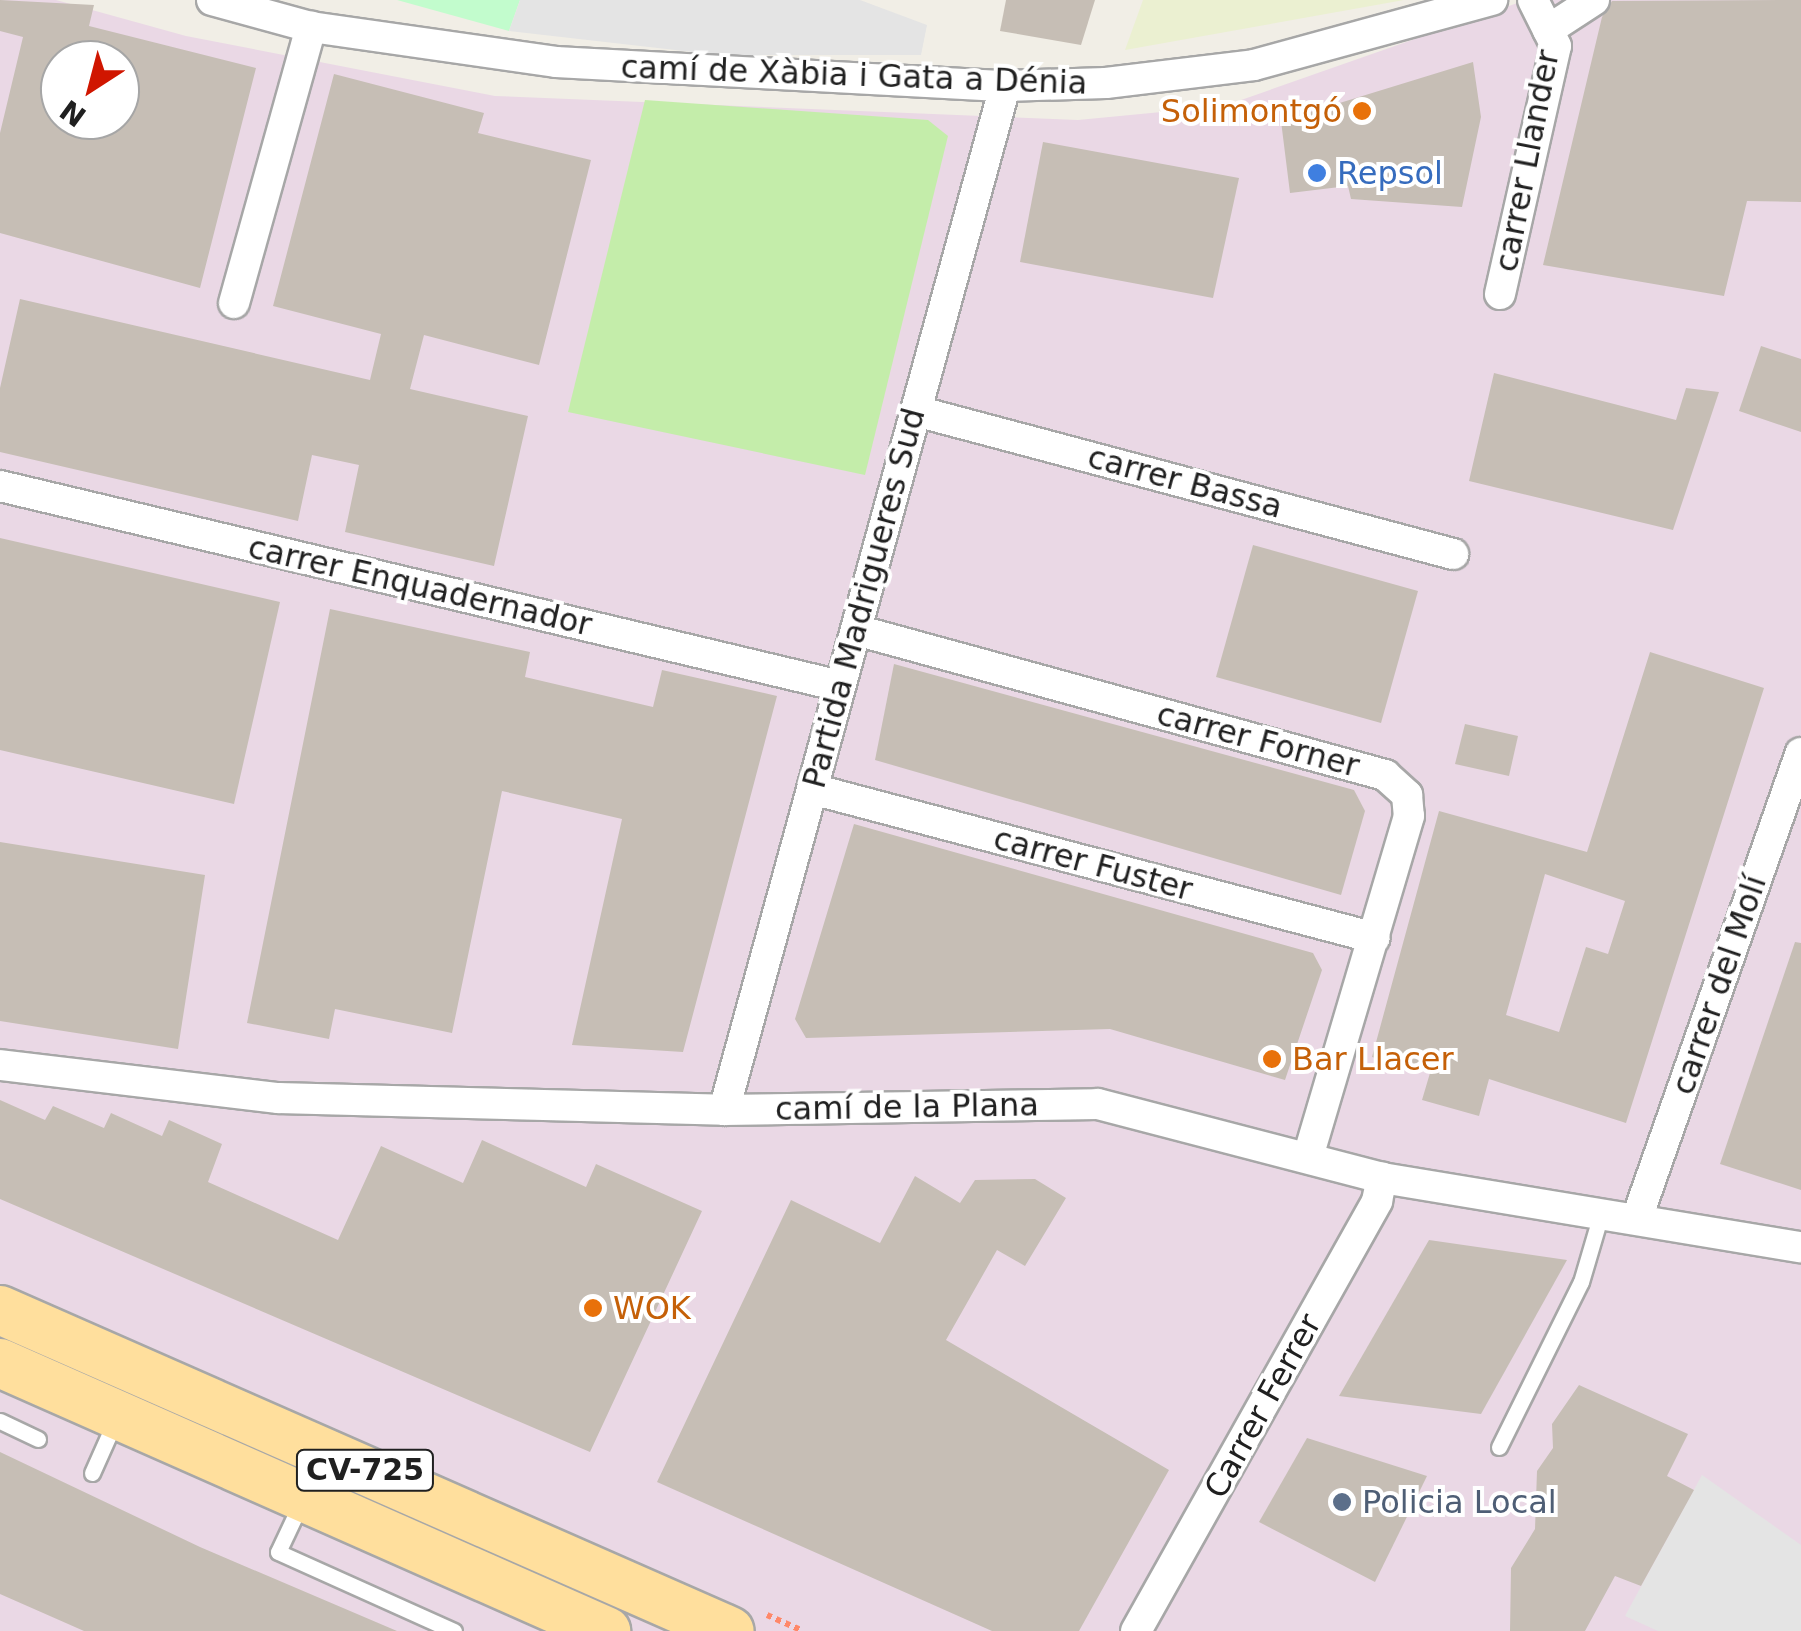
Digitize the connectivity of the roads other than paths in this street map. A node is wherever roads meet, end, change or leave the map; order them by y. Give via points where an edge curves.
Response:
1 (212, 0) edge
2 (1492, 0) edge
3 (1533, 0) edge
4 (1594, 0) edge
5 (310, 27) junction
6 (1548, 30) junction
7 (1005, 86) junction
8 (1500, 294) dead end
9 (234, 303) dead end
10 (916, 411) junction
11 (0, 486) edge
12 (1453, 554) dead end
13 (856, 630) junction
14 (840, 686) junction
15 (1801, 752) edge
16 (812, 789) junction
17 (1375, 938) junction
18 (0, 1065) edge
19 (724, 1110) junction
20 (1308, 1157) junction
21 (1382, 1178) junction
22 (1601, 1214) junction
23 (1637, 1218) junction
24 (1801, 1247) edge
25 (0, 1310) edge
26 (0, 1363) edge
27 (118, 1415) junction
28 (0, 1421) edge
29 (38, 1438) dead end
30 (1498, 1447) dead end
31 (92, 1473) dead end
32 (303, 1498) junction
33 (454, 1631) edge
34 (606, 1631) edge
35 (730, 1631) edge
36 (1136, 1631) edge

1 - 5 street, camí de Xàbia i Gata a Dénia
2 - 7 street, camí de Xàbia i Gata a Dénia via 1216,72
3 - 6 street, carrer Llander
4 - 6 street, carrer Llander
5 - 7 street, camí de Xàbia i Gata a Dénia via 642,70
5 - 9 street
6 - 8 street, carrer Llander via 1556,46
7 - 10 street, Partida Madrigueres Sud
10 - 12 street, carrer Bassa
10 - 13 street, Partida Madrigueres Sud
11 - 14 street, carrer Enquadernador
13 - 14 street, Partida Madrigueres Sud
13 - 17 street, carrer Forner via 1385,775 1407,796 1409,816
14 - 16 street, Partida Madrigueres Sud
15 - 23 street, carrer del Molí
16 - 17 street, carrer Fuster
16 - 19 street, Partida Madrigueres Sud
17 - 20 street, carrer Forner
18 - 19 street, camí de la Plana via 278,1098
19 - 20 street, camí de la Plana via 1098,1104
20 - 21 street, camí de la Plana
21 - 22 street, camí de la Plana
21 - 36 street, Carrer Ferrer via 1371,1212
22 - 23 street, camí de la Plana
22 - 30 lane via 1581,1282
23 - 24 street, camí de la Plana
25 - 35 main road, CV-725
26 - 27 main road, CV-725
27 - 31 lane
27 - 32 main road, CV-725
28 - 29 lane
32 - 33 lane via 278,1552
32 - 34 main road, CV-725

